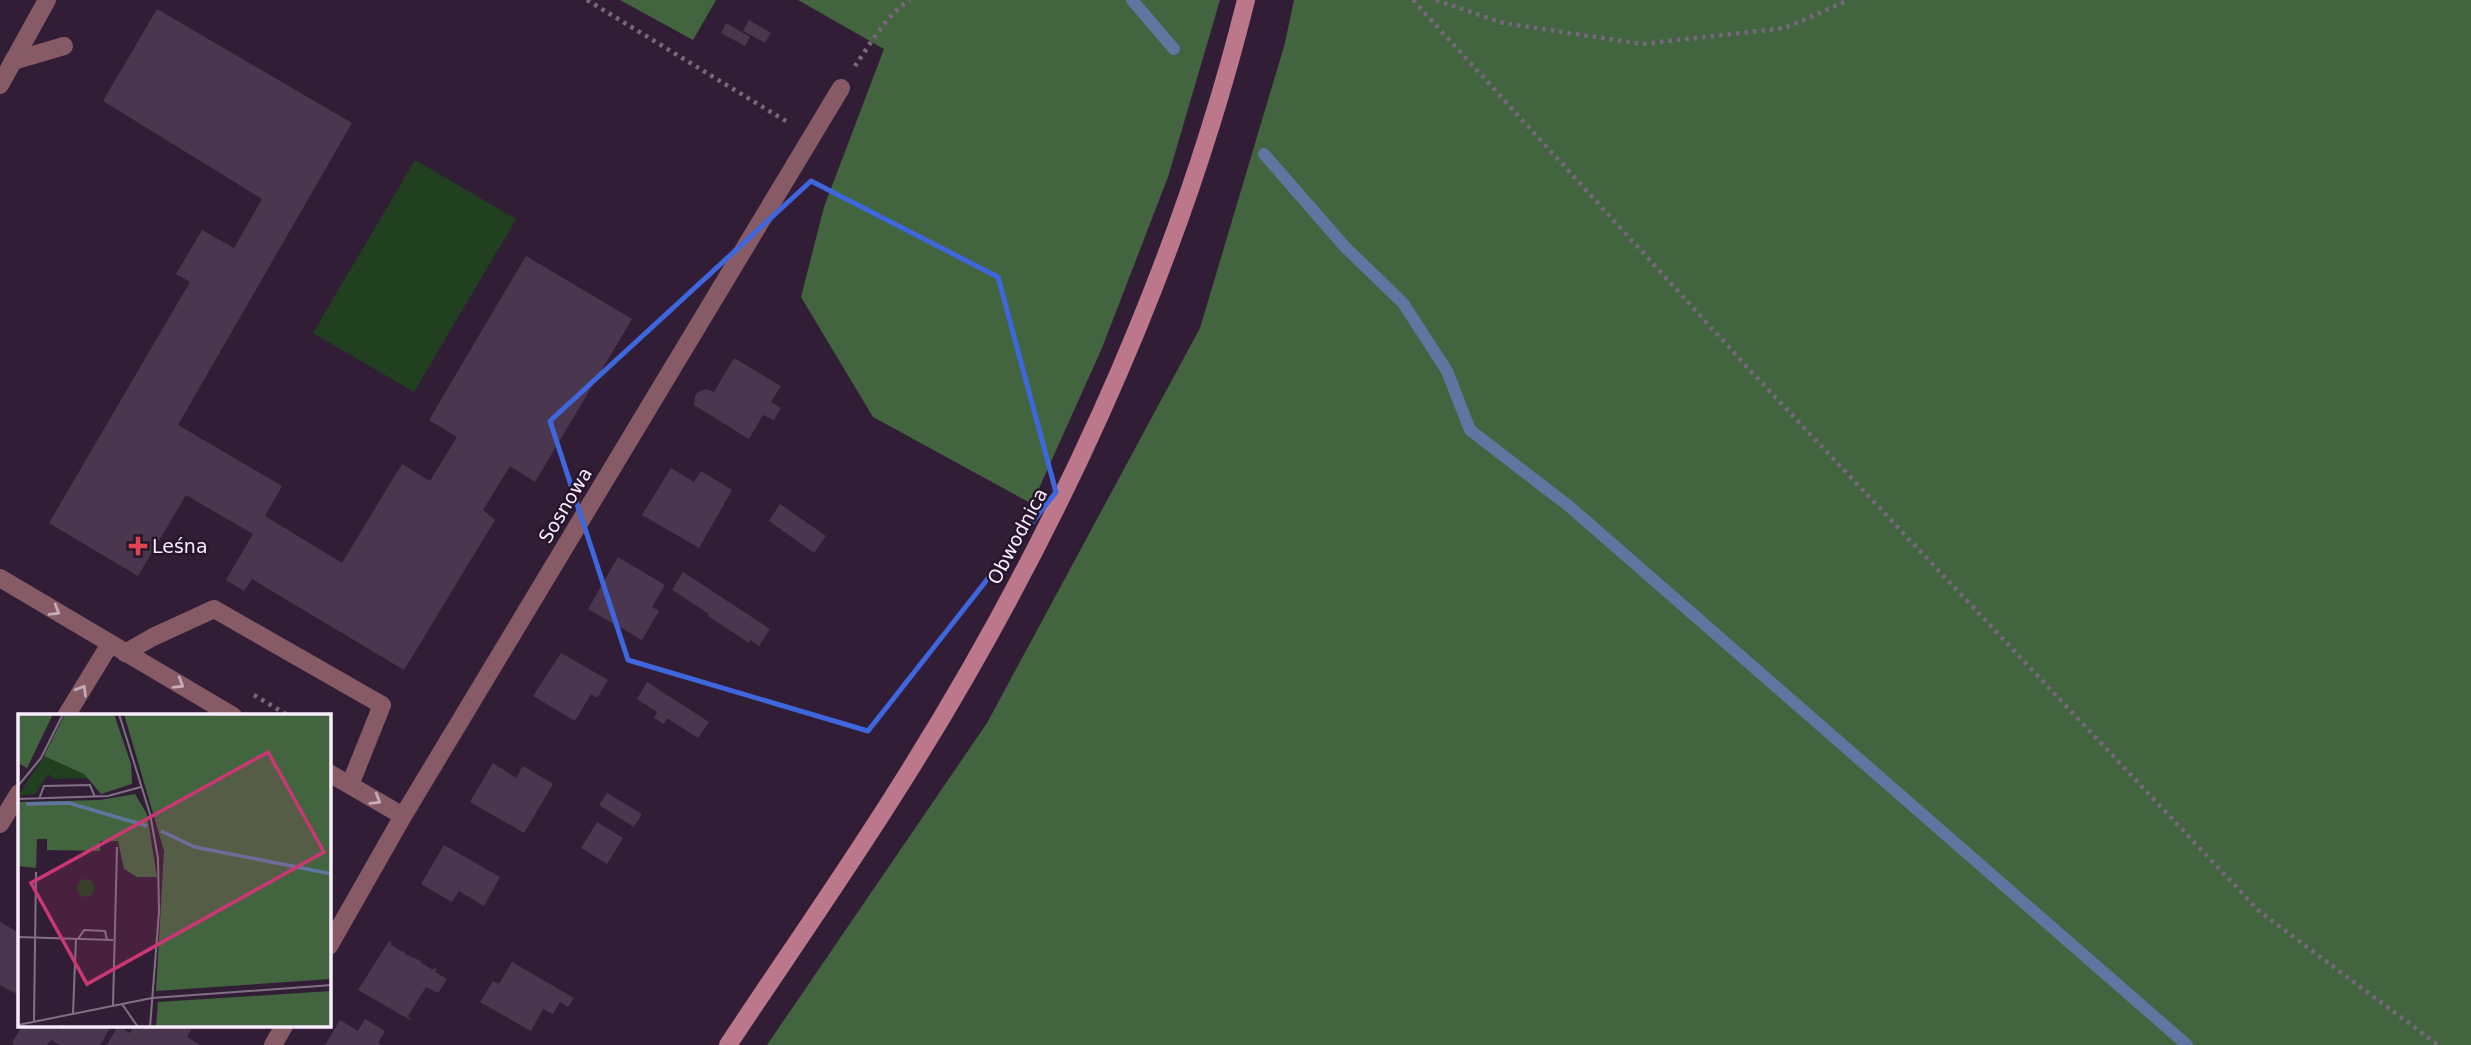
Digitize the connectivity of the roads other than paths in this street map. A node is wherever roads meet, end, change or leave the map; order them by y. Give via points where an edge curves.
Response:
1 (47, 0) edge
2 (1246, 0) edge
3 (64, 47) dead end
4 (13, 61) junction
5 (0, 85) edge
6 (841, 88) road end
7 (0, 578) edge
8 (118, 648) junction
9 (68, 714) edge
10 (230, 714) edge
11 (331, 774) edge
12 (350, 785) junction
13 (18, 795) edge
14 (402, 816) junction
15 (0, 824) edge
16 (331, 942) edge
17 (283, 1028) edge
18 (273, 1045) edge
19 (728, 1045) edge

1 - 4 street
2 - 19 main road, Obwodnica via 1182,216 1061,499 982,648 895,794
3 - 4 street
4 - 5 street
6 - 14 street, Sosnowa
7 -> 8 street
9 -> 8 street
8 -> 10 street
8 - 12 street via 214,609 382,705
11 - 12 street
12 -> 14 street
13 - 15 street
14 - 16 street, Sosnowa
17 - 18 street

